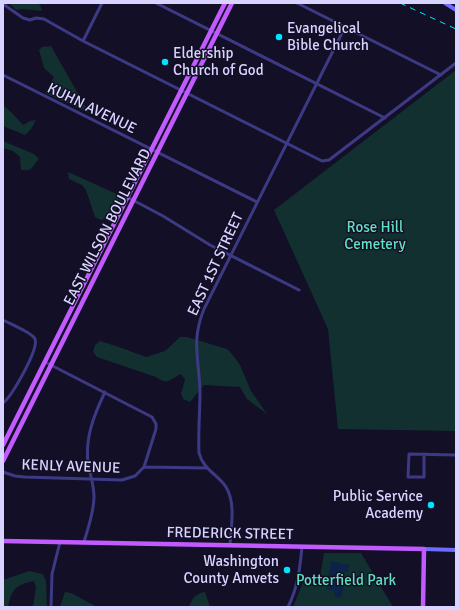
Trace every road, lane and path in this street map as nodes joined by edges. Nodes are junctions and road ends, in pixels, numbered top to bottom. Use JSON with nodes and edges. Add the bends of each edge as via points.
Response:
{"nodes":[{"id":1,"x":102,"y":3,"type":"edge"},
{"id":2,"x":156,"y":3,"type":"edge"},
{"id":3,"x":225,"y":3,"type":"edge"},
{"id":4,"x":232,"y":3,"type":"edge"},
{"id":5,"x":297,"y":3,"type":"edge"},
{"id":6,"x":445,"y":3,"type":"edge"},
{"id":7,"x":3,"y":4,"type":"edge"},
{"id":8,"x":456,"y":10,"type":"edge"},
{"id":9,"x":345,"y":27,"type":"junction"},
{"id":10,"x":211,"y":30,"type":"junction"},
{"id":11,"x":217,"y":33,"type":"junction"},
{"id":12,"x":83,"y":41,"type":"junction"},
{"id":13,"x":456,"y":64,"type":"edge"},
{"id":14,"x":3,"y":75,"type":"edge"},
{"id":15,"x":441,"y":75,"type":"junction"},
{"id":16,"x":317,"y":83,"type":"junction"},
{"id":17,"x":181,"y":91,"type":"junction"},
{"id":18,"x":187,"y":94,"type":"junction"},
{"id":19,"x":385,"y":118,"type":"junction"},
{"id":20,"x":287,"y":144,"type":"junction"},
{"id":21,"x":152,"y":150,"type":"junction"},
{"id":22,"x":158,"y":152,"type":"junction"},
{"id":23,"x":127,"y":197,"type":"junction"},
{"id":24,"x":134,"y":200,"type":"junction"},
{"id":25,"x":258,"y":202,"type":"junction"},
{"id":26,"x":231,"y":255,"type":"junction"},
{"id":27,"x":299,"y":290,"type":"dead end"},
{"id":28,"x":3,"y":320,"type":"edge"},
{"id":29,"x":45,"y":362,"type":"junction"},
{"id":30,"x":51,"y":365,"type":"junction"},
{"id":31,"x":105,"y":392,"type":"junction"},
{"id":32,"x":3,"y":403,"type":"edge"},
{"id":33,"x":3,"y":445,"type":"edge"},
{"id":34,"x":424,"y":454,"type":"junction"},
{"id":35,"x":456,"y":455,"type":"edge"},
{"id":36,"x":3,"y":461,"type":"edge"},
{"id":37,"x":144,"y":467,"type":"junction"},
{"id":38,"x":207,"y":468,"type":"junction"},
{"id":39,"x":3,"y":472,"type":"edge"},
{"id":40,"x":91,"y":479,"type":"junction"},
{"id":41,"x":3,"y":541,"type":"edge"},
{"id":42,"x":60,"y":542,"type":"junction"},
{"id":43,"x":84,"y":542,"type":"junction"},
{"id":44,"x":230,"y":545,"type":"junction"},
{"id":45,"x":302,"y":547,"type":"junction"},
{"id":46,"x":424,"y":549,"type":"junction"},
{"id":47,"x":456,"y":550,"type":"edge"},
{"id":48,"x":51,"y":607,"type":"edge"},
{"id":49,"x":288,"y":607,"type":"edge"},
{"id":50,"x":423,"y":607,"type":"edge"}],
"edges":[{"from":1,"to":12,"type":"street"},
{"from":2,"to":10,"type":"street"},
{"from":3,"to":10,"type":"main road","name":"EAST WILSON BOULEVARD"},
{"from":4,"to":11,"type":"main road","name":"EAST WILSON BOULEVARD"},
{"from":5,"to":9,"type":"street"},
{"from":6,"to":8,"type":"main road"},
{"from":7,"to":12,"type":"street","via":[[23,18],[44,19]]},
{"from":9,"to":15,"type":"street"},
{"from":9,"to":16,"type":"street","name":"EAST 1ST STREET"},
{"from":10,"to":11,"type":"street"},
{"from":10,"to":17,"type":"main road","name":"EAST WILSON BOULEVARD"},
{"from":11,"to":16,"type":"street"},
{"from":11,"to":18,"type":"main road","name":"EAST WILSON BOULEVARD"},
{"from":12,"to":17,"type":"street"},
{"from":13,"to":15,"type":"street"},
{"from":14,"to":21,"type":"street","name":"KUHN AVENUE"},
{"from":15,"to":19,"type":"street"},
{"from":16,"to":19,"type":"street"},
{"from":16,"to":20,"type":"street","name":"EAST 1ST STREET"},
{"from":17,"to":18,"type":"street"},
{"from":17,"to":21,"type":"main road","name":"EAST WILSON BOULEVARD"},
{"from":18,"to":20,"type":"street"},
{"from":18,"to":22,"type":"main road","name":"EAST WILSON BOULEVARD"},
{"from":19,"to":20,"type":"street","via":[[330,160],[319,160]]},
{"from":20,"to":25,"type":"street","name":"EAST 1ST STREET"},
{"from":21,"to":22,"type":"street","name":"KUHN AVENUE"},
{"from":21,"to":23,"type":"main road","name":"EAST WILSON BOULEVARD"},
{"from":22,"to":24,"type":"main road","name":"EAST WILSON BOULEVARD"},
{"from":22,"to":25,"type":"street","name":"KUHN AVENUE"},
{"from":23,"to":24,"type":"street"},
{"from":23,"to":29,"type":"main road","name":"EAST WILSON BOULEVARD"},
{"from":24,"to":26,"type":"street"},
{"from":24,"to":30,"type":"main road","name":"EAST WILSON BOULEVARD"},
{"from":25,"to":26,"type":"street","name":"EAST 1ST STREET"},
{"from":26,"to":27,"type":"street"},
{"from":26,"to":38,"type":"street","name":"EAST 1ST STREET","via":[[204,309],[197,333],[200,389],[199,453]]},
{"from":28,"to":32,"type":"street","via":[[32,335],[36,341],[32,355],[13,391]]},
{"from":29,"to":30,"type":"street"},
{"from":29,"to":33,"type":"main road","name":"EAST WILSON BOULEVARD"},
{"from":30,"to":31,"type":"street"},
{"from":30,"to":36,"type":"main road","name":"EAST WILSON BOULEVARD"},
{"from":31,"to":37,"type":"street","via":[[148,414],[154,421],[156,429]]},
{"from":31,"to":40,"type":"street","via":[[94,414],[89,434],[87,454]]},
{"from":34,"to":34,"type":"street","via":[[424,477],[408,477],[409,454]]},
{"from":34,"to":35,"type":"street"},
{"from":37,"to":38,"type":"street"},
{"from":37,"to":40,"type":"street","name":"KENLY AVENUE","via":[[135,476],[122,480]]},
{"from":38,"to":44,"type":"street","name":"EAST 1ST STREET","via":[[222,483],[230,496]]},
{"from":39,"to":40,"type":"street","name":"KENLY AVENUE","via":[[25,477]]},
{"from":40,"to":43,"type":"street","via":[[94,505]]},
{"from":41,"to":42,"type":"main road","name":"FREDERICK STREET"},
{"from":42,"to":43,"type":"main road","name":"FREDERICK STREET"},
{"from":42,"to":48,"type":"street","via":[[52,574]]},
{"from":43,"to":44,"type":"main road","name":"FREDERICK STREET"},
{"from":44,"to":45,"type":"main road","name":"FREDERICK STREET"},
{"from":45,"to":46,"type":"main road","name":"FREDERICK STREET"},
{"from":45,"to":49,"type":"street","via":[[299,576]]},
{"from":46,"to":47,"type":"main road","name":"FREDERICK STREET"},
{"from":46,"to":50,"type":"main road"}]}
